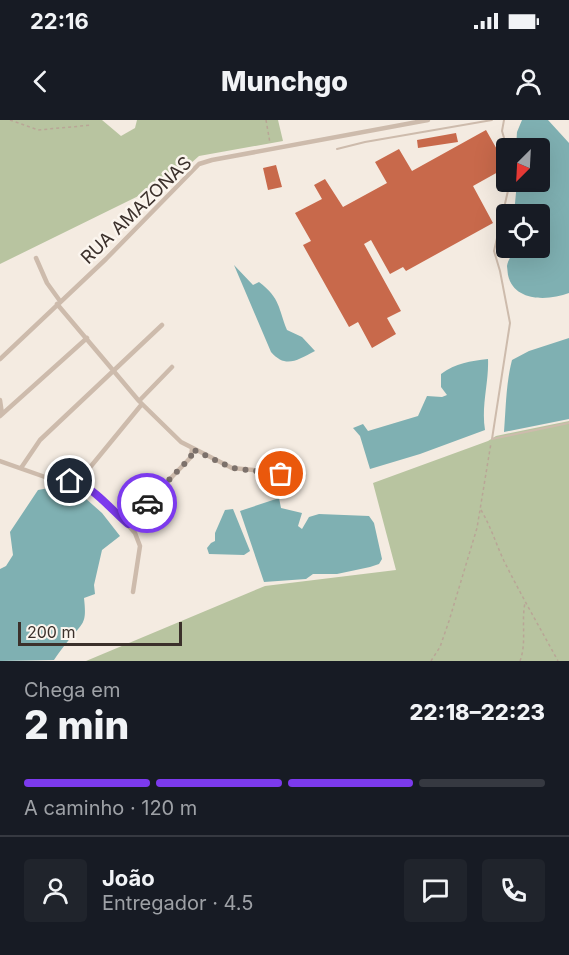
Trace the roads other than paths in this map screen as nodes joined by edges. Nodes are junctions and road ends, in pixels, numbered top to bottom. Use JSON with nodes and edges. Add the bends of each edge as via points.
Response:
{"nodes":[{"id":1,"x":428,"y":120,"type":"edge"},
{"id":2,"x":492,"y":120,"type":"edge"},
{"id":3,"x":504,"y":120,"type":"edge"},
{"id":4,"x":504,"y":138,"type":"edge"},
{"id":5,"x":337,"y":149,"type":"dead end"},
{"id":6,"x":508,"y":192,"type":"edge"},
{"id":7,"x":36,"y":258,"type":"dead end"},
{"id":8,"x":59,"y":303,"type":"junction"},
{"id":9,"x":162,"y":325,"type":"dead end"},
{"id":10,"x":87,"y":338,"type":"junction"},
{"id":11,"x":0,"y":359,"type":"edge"},
{"id":12,"x":172,"y":367,"type":"dead end"},
{"id":13,"x":114,"y":369,"type":"junction"},
{"id":14,"x":0,"y":400,"type":"edge"},
{"id":15,"x":141,"y":403,"type":"junction"},
{"id":16,"x":1,"y":415,"type":"edge"},
{"id":17,"x":569,"y":423,"type":"edge"},
{"id":18,"x":192,"y":449,"type":"junction"},
{"id":19,"x":0,"y":461,"type":"edge"},
{"id":20,"x":21,"y":468,"type":"junction"},
{"id":21,"x":304,"y":475,"type":"dead end"},
{"id":22,"x":78,"y":482,"type":"junction"},
{"id":23,"x":128,"y":524,"type":"junction"},
{"id":24,"x":133,"y":592,"type":"dead end"}],
"edges":[{"from":1,"to":8,"type":"street","name":"RUA AMAZONAS","via":[[199,164]]},
{"from":2,"to":5,"type":"lane"},
{"from":3,"to":4,"type":"lane"},
{"from":6,"to":17,"type":"lane","via":[[494,251],[510,323],[492,439]]},
{"from":7,"to":8,"type":"street"},
{"from":8,"to":10,"type":"street"},
{"from":8,"to":11,"type":"street","name":"RUA AMAZONAS"},
{"from":9,"to":13,"type":"street"},
{"from":10,"to":13,"type":"street"},
{"from":10,"to":16,"type":"street"},
{"from":12,"to":15,"type":"street"},
{"from":13,"to":15,"type":"street"},
{"from":13,"to":20,"type":"street","via":[[40,440]]},
{"from":14,"to":16,"type":"street"},
{"from":15,"to":18,"type":"street"},
{"from":15,"to":22,"type":"street"},
{"from":18,"to":21,"type":"street","via":[[232,468]]},
{"from":18,"to":23,"type":"street","via":[[188,460]]},
{"from":19,"to":20,"type":"street"},
{"from":20,"to":22,"type":"street","via":[[45,477]]},
{"from":22,"to":23,"type":"street"},
{"from":23,"to":24,"type":"street","via":[[140,546]]}]}
